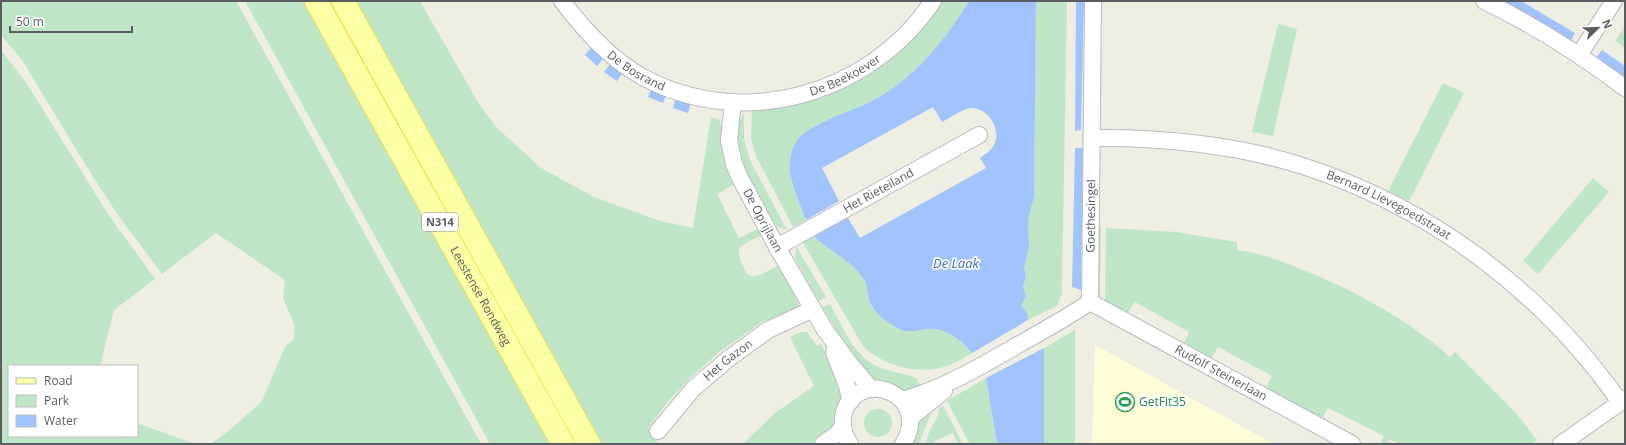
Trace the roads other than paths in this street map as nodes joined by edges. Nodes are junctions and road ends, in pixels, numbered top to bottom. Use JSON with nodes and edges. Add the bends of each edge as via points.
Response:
{"nodes":[{"id":1,"x":316,"y":1,"type":"edge"},
{"id":2,"x":343,"y":1,"type":"edge"},
{"id":3,"x":562,"y":1,"type":"edge"},
{"id":4,"x":933,"y":1,"type":"edge"},
{"id":5,"x":1093,"y":1,"type":"edge"},
{"id":6,"x":1484,"y":1,"type":"edge"},
{"id":7,"x":1614,"y":1,"type":"edge"},
{"id":8,"x":1579,"y":55,"type":"junction"},
{"id":9,"x":1625,"y":88,"type":"edge"},
{"id":10,"x":733,"y":102,"type":"junction"},
{"id":11,"x":979,"y":135,"type":"dead end"},
{"id":12,"x":1092,"y":138,"type":"junction"},
{"id":13,"x":777,"y":247,"type":"junction"},
{"id":14,"x":1090,"y":302,"type":"junction"},
{"id":15,"x":813,"y":309,"type":"junction"},
{"id":16,"x":825,"y":330,"type":"junction"},
{"id":17,"x":979,"y":367,"type":"junction"},
{"id":18,"x":871,"y":389,"type":"junction"},
{"id":19,"x":902,"y":400,"type":"junction"},
{"id":20,"x":850,"y":401,"type":"junction"},
{"id":21,"x":1623,"y":401,"type":"edge"},
{"id":22,"x":910,"y":418,"type":"junction"},
{"id":23,"x":843,"y":427,"type":"junction"},
{"id":24,"x":658,"y":431,"type":"dead end"},
{"id":25,"x":563,"y":444,"type":"edge"},
{"id":26,"x":589,"y":444,"type":"edge"},
{"id":27,"x":823,"y":444,"type":"edge"},
{"id":28,"x":850,"y":444,"type":"edge"},
{"id":29,"x":903,"y":444,"type":"edge"},
{"id":30,"x":1352,"y":444,"type":"edge"},
{"id":31,"x":1561,"y":444,"type":"edge"}],
"edges":[{"from":1,"to":25,"type":"main road","name":"Leestense Rondweg","number":"N314"},
{"from":2,"to":26,"type":"main road","name":"Leestense Rondweg","number":"N314"},
{"from":3,"to":10,"type":"street","name":"De Bosrand","via":[[599,44],[632,70],[681,92]]},
{"from":4,"to":10,"type":"street","name":"De Beekoever","via":[[908,33],[859,72],[825,87],[790,97]]},
{"from":5,"to":12,"type":"street","name":"Goethesingel"},
{"from":6,"to":8,"type":"street"},
{"from":7,"to":8,"type":"street"},
{"from":8,"to":9,"type":"street"},
{"from":10,"to":13,"type":"street","name":"De Oprijlaan","via":[[729,140],[734,164]]},
{"from":11,"to":13,"type":"street","name":"Het Rieteiland"},
{"from":12,"to":14,"type":"street","name":"Goethesingel"},
{"from":12,"to":21,"type":"street","name":"Bernard Lievegoedstraat","via":[[1176,142],[1272,158],[1328,175],[1381,198],[1432,225],[1505,276],[1545,312]]},
{"from":13,"to":15,"type":"street","name":"De Oprijlaan"},
{"from":14,"to":17,"type":"street"},
{"from":14,"to":30,"type":"street","name":"Rudolf Steinerlaan"},
{"from":15,"to":16,"type":"street","name":"De Oprijlaan"},
{"from":15,"to":24,"type":"street","name":"Het Gazon","via":[[768,330],[722,363],[693,389]]},
{"from":16,"to":18,"type":"street","name":"De Oprijlaan"},
{"from":16,"to":20,"type":"street","name":"De Oprijlaan","via":[[846,383]]},
{"from":17,"to":19,"type":"street"},
{"from":17,"to":22,"type":"street"},
{"from":18,"to":19,"type":"street","via":[[892,392]]},
{"from":18,"to":20,"type":"street","via":[[861,392]]},
{"from":19,"to":22,"type":"street"},
{"from":20,"to":23,"type":"street","via":[[843,417]]},
{"from":21,"to":31,"type":"street"},
{"from":22,"to":29,"type":"street","via":[[908,436]]},
{"from":23,"to":27,"type":"street"},
{"from":23,"to":28,"type":"street"}]}
